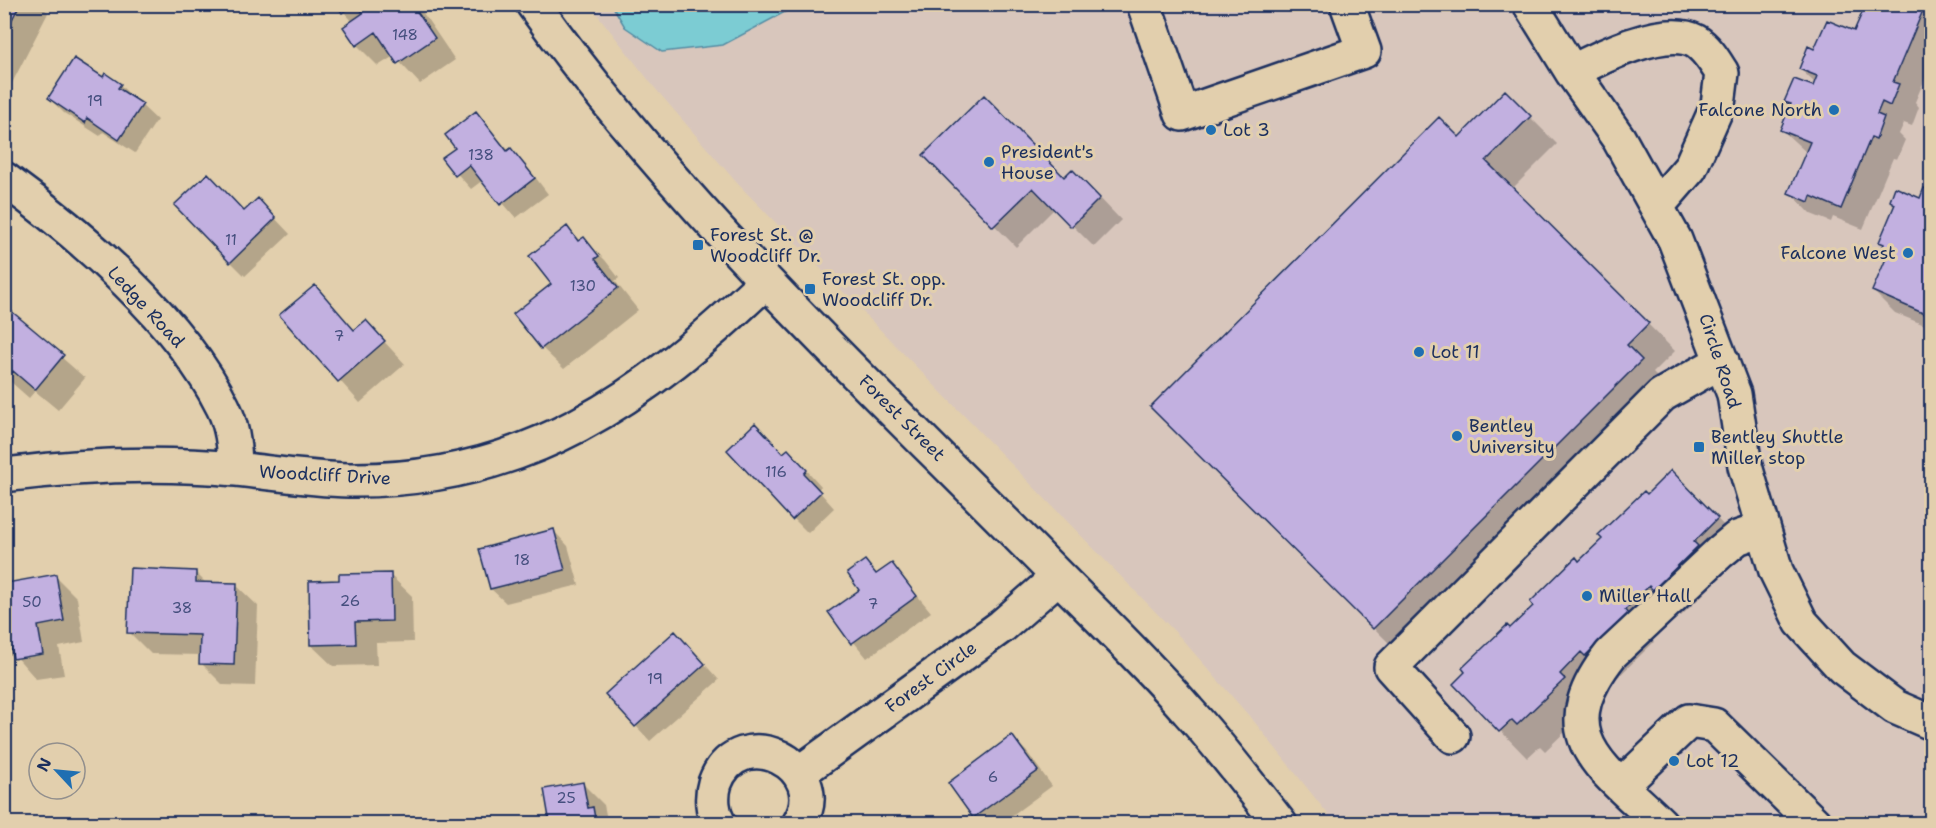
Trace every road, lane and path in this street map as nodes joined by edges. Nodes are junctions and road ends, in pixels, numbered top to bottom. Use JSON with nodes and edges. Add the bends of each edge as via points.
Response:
{"nodes":[{"id":1,"x":532,"y":4,"type":"edge"},
{"id":2,"x":1144,"y":4,"type":"edge"},
{"id":3,"x":1347,"y":4,"type":"edge"},
{"id":4,"x":1530,"y":4,"type":"edge"},
{"id":5,"x":1572,"y":72,"type":"junction"},
{"id":6,"x":4,"y":179,"type":"edge"},
{"id":7,"x":1658,"y":205,"type":"junction"},
{"id":8,"x":766,"y":281,"type":"junction"},
{"id":9,"x":1722,"y":361,"type":"junction"},
{"id":10,"x":235,"y":469,"type":"junction"},
{"id":11,"x":4,"y":475,"type":"edge"},
{"id":12,"x":1763,"y":529,"type":"junction"},
{"id":13,"x":1058,"y":577,"type":"junction"},
{"id":14,"x":1932,"y":723,"type":"edge"},
{"id":15,"x":1453,"y":736,"type":"dead end"},
{"id":16,"x":799,"y":773,"type":"junction"},
{"id":17,"x":1622,"y":785,"type":"junction"},
{"id":18,"x":719,"y":824,"type":"edge"},
{"id":19,"x":799,"y":824,"type":"edge"},
{"id":20,"x":1280,"y":824,"type":"edge"},
{"id":21,"x":1661,"y":824,"type":"edge"},
{"id":22,"x":1815,"y":824,"type":"edge"}],
"edges":[{"from":1,"to":8,"type":"street","name":"Forest Street","via":[[636,138]]},
{"from":2,"to":3,"type":"street","via":[[1182,114],[1364,51]]},
{"from":4,"to":5,"type":"street","name":"Circle Road"},
{"from":5,"to":7,"type":"street","name":"Circle Road","via":[[1619,139]]},
{"from":5,"to":7,"type":"street","via":[[1642,42],[1680,35],[1697,42],[1722,73],[1718,105],[1690,168]]},
{"from":6,"to":10,"type":"street","name":"Ledge Road","via":[[57,217],[180,342],[223,408],[235,447]]},
{"from":7,"to":9,"type":"street","name":"Circle Road"},
{"from":8,"to":10,"type":"street","name":"Woodcliff Drive","via":[[708,336],[633,393],[587,422],[515,454],[436,474],[379,480],[312,478]]},
{"from":8,"to":13,"type":"street","name":"Forest Street"},
{"from":9,"to":12,"type":"street","name":"Circle Road","via":[[1734,394],[1745,466]]},
{"from":9,"to":15,"type":"street","via":[[1662,395],[1391,667]]},
{"from":10,"to":11,"type":"street","name":"Woodcliff Drive","via":[[97,467]]},
{"from":12,"to":14,"type":"street","name":"Circle Road","via":[[1776,571],[1801,622],[1842,667],[1895,707]]},
{"from":12,"to":17,"type":"street","via":[[1737,538],[1720,552],[1611,654],[1596,673],[1580,721],[1585,744]]},
{"from":13,"to":16,"type":"street","name":"Forest Circle","via":[[1002,626]]},
{"from":13,"to":20,"type":"street","name":"Forest Street","via":[[1190,712]]},
{"from":16,"to":18,"type":"street","via":[[789,761],[759,751],[729,762],[713,789],[712,805]]},
{"from":16,"to":19,"type":"street","via":[[807,803]]},
{"from":17,"to":21,"type":"street"},
{"from":17,"to":22,"type":"street","via":[[1689,721],[1714,725]]}]}
